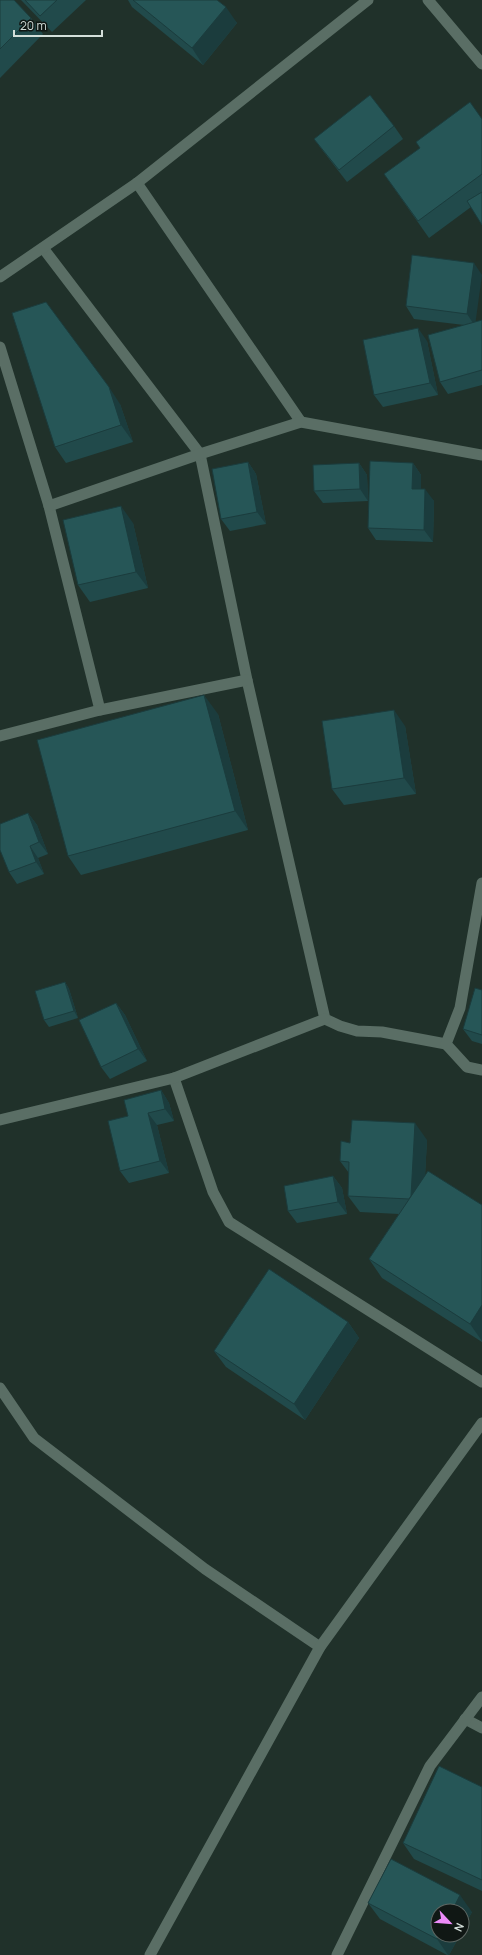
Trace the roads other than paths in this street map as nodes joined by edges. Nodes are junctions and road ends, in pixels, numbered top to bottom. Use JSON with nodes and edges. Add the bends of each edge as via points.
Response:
{"nodes":[{"id":1,"x":368,"y":0,"type":"edge"},
{"id":2,"x":428,"y":0,"type":"edge"},
{"id":3,"x":482,"y":64,"type":"edge"},
{"id":4,"x":137,"y":183,"type":"junction"},
{"id":5,"x":43,"y":248,"type":"junction"},
{"id":6,"x":0,"y":277,"type":"edge"},
{"id":7,"x":0,"y":347,"type":"edge"},
{"id":8,"x":301,"y":422,"type":"junction"},
{"id":9,"x":200,"y":454,"type":"junction"},
{"id":10,"x":482,"y":455,"type":"edge"},
{"id":11,"x":49,"y":506,"type":"junction"},
{"id":12,"x":247,"y":680,"type":"junction"},
{"id":13,"x":100,"y":710,"type":"junction"},
{"id":14,"x":0,"y":736,"type":"edge"},
{"id":15,"x":482,"y":883,"type":"edge"},
{"id":16,"x":324,"y":1019,"type":"junction"},
{"id":17,"x":446,"y":1044,"type":"junction"},
{"id":18,"x":482,"y":1070,"type":"edge"},
{"id":19,"x":174,"y":1078,"type":"junction"},
{"id":20,"x":0,"y":1120,"type":"edge"},
{"id":21,"x":482,"y":1382,"type":"edge"},
{"id":22,"x":0,"y":1388,"type":"edge"},
{"id":23,"x":482,"y":1423,"type":"edge"},
{"id":24,"x":320,"y":1647,"type":"junction"},
{"id":25,"x":482,"y":1697,"type":"edge"},
{"id":26,"x":465,"y":1719,"type":"junction"},
{"id":27,"x":482,"y":1728,"type":"edge"},
{"id":28,"x":150,"y":1955,"type":"edge"},
{"id":29,"x":337,"y":1955,"type":"edge"}],
"edges":[{"from":1,"to":4,"type":"street"},
{"from":2,"to":3,"type":"street"},
{"from":4,"to":5,"type":"street"},
{"from":4,"to":8,"type":"street"},
{"from":5,"to":6,"type":"street"},
{"from":5,"to":9,"type":"street"},
{"from":7,"to":11,"type":"street"},
{"from":8,"to":9,"type":"street"},
{"from":8,"to":10,"type":"street"},
{"from":9,"to":11,"type":"street"},
{"from":9,"to":12,"type":"street"},
{"from":11,"to":13,"type":"street"},
{"from":12,"to":13,"type":"street"},
{"from":12,"to":16,"type":"street"},
{"from":13,"to":14,"type":"street"},
{"from":15,"to":17,"type":"street","via":[[460,1008]]},
{"from":16,"to":17,"type":"street","via":[[357,1031],[382,1032]]},
{"from":16,"to":19,"type":"street"},
{"from":17,"to":18,"type":"street","via":[[467,1067]]},
{"from":19,"to":20,"type":"street"},
{"from":19,"to":21,"type":"street","via":[[213,1192],[229,1222]]},
{"from":22,"to":24,"type":"street","via":[[34,1438],[205,1568]]},
{"from":23,"to":24,"type":"street"},
{"from":24,"to":28,"type":"street"},
{"from":25,"to":26,"type":"street"},
{"from":26,"to":27,"type":"street"},
{"from":26,"to":29,"type":"street","via":[[430,1766]]}]}
